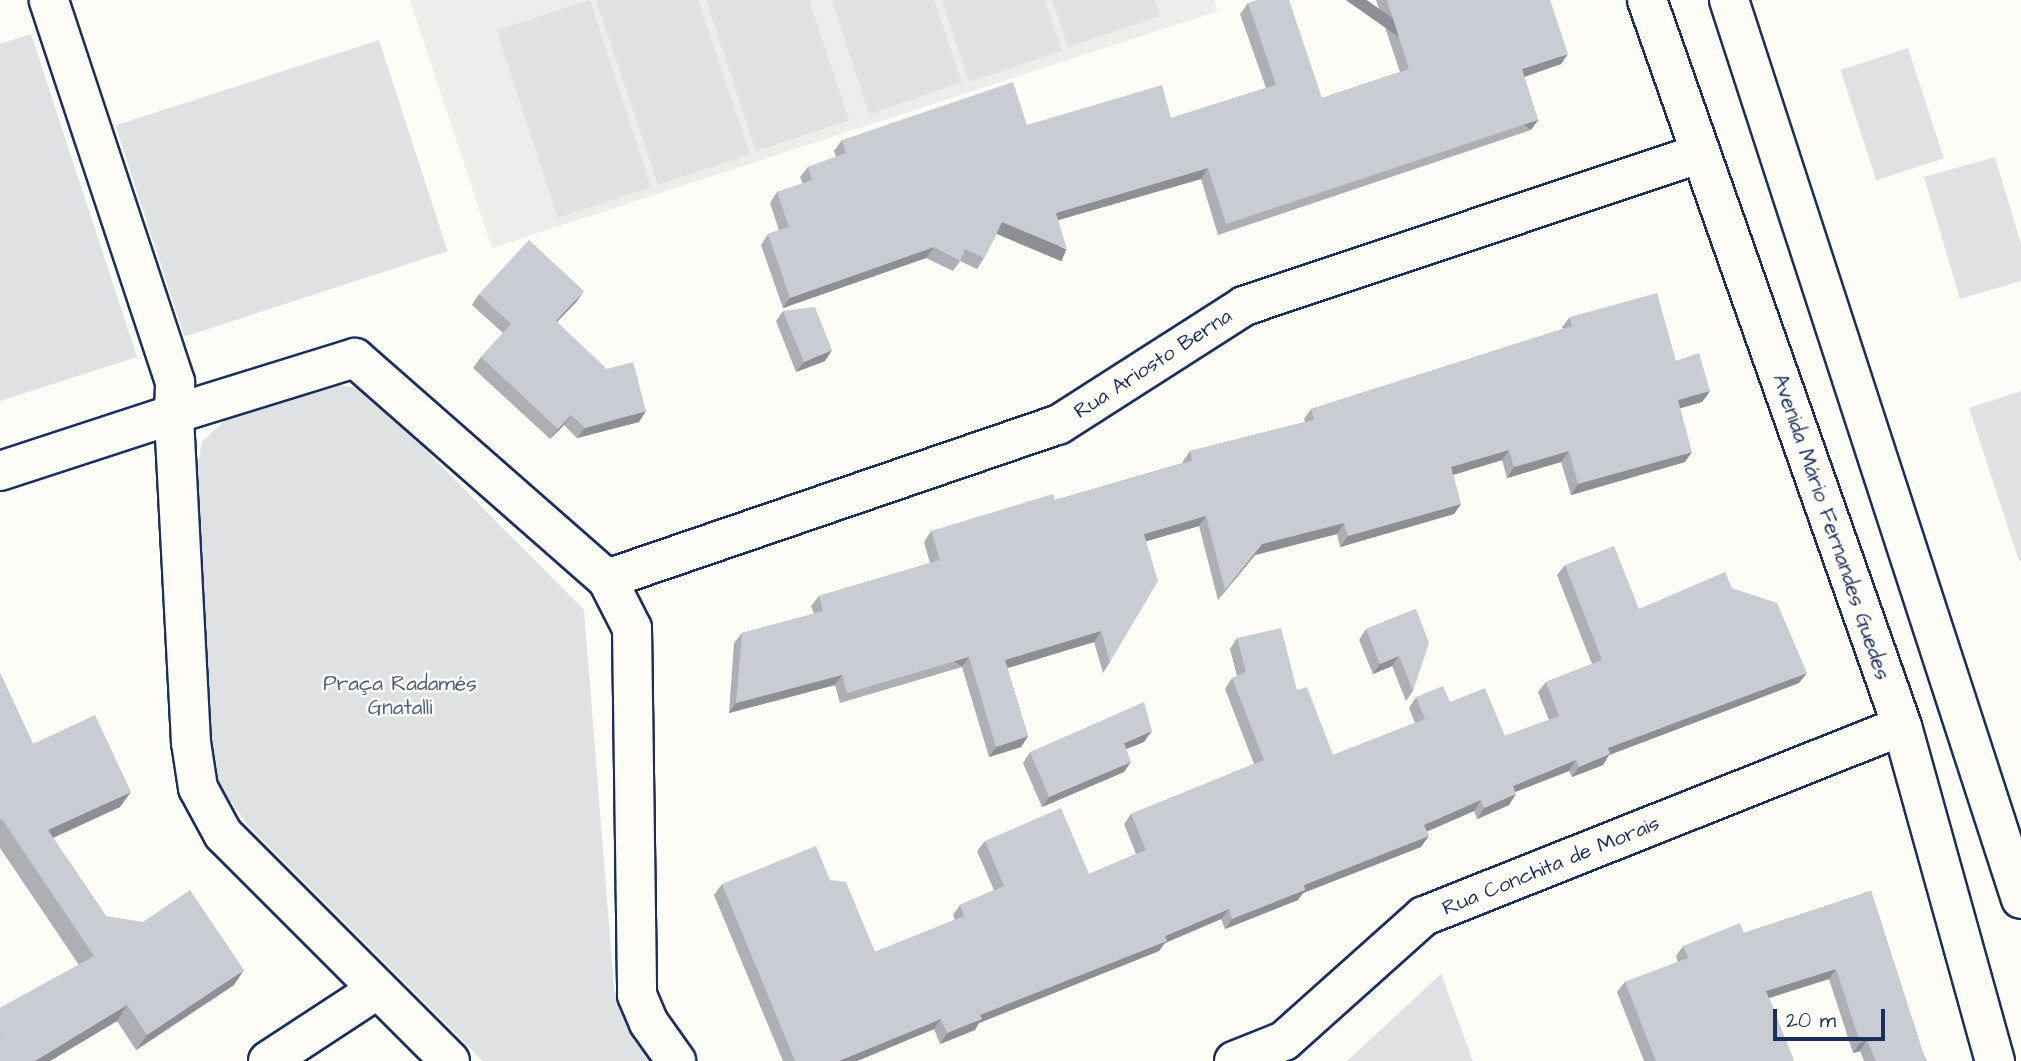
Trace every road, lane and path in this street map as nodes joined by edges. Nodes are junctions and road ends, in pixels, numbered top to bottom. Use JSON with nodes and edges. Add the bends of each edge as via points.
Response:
{"nodes":[{"id":1,"x":49,"y":0,"type":"edge"},
{"id":2,"x":1647,"y":0,"type":"edge"},
{"id":3,"x":1729,"y":0,"type":"edge"},
{"id":4,"x":1699,"y":154,"type":"junction"},
{"id":5,"x":174,"y":414,"type":"junction"},
{"id":6,"x":0,"y":471,"type":"edge"},
{"id":7,"x":607,"y":579,"type":"junction"},
{"id":8,"x":1902,"y":726,"type":"junction"},
{"id":9,"x":2021,"y":899,"type":"edge"},
{"id":10,"x":375,"y":990,"type":"junction"},
{"id":11,"x":268,"y":1061,"type":"edge"},
{"id":12,"x":450,"y":1061,"type":"edge"},
{"id":13,"x":676,"y":1061,"type":"edge"},
{"id":14,"x":1234,"y":1061,"type":"edge"},
{"id":15,"x":1995,"y":1061,"type":"edge"}],
"edges":[{"from":1,"to":5,"type":"street","via":[[175,382]]},
{"from":2,"to":4,"type":"street","name":"Avenida Mário Fernandes Guedes"},
{"from":3,"to":9,"type":"street"},
{"from":4,"to":7,"type":"street","name":"Rua Ariosto Berna","via":[[1244,306],[1051,428]]},
{"from":4,"to":8,"type":"street","name":"Avenida Mário Fernandes Guedes"},
{"from":5,"to":6,"type":"street"},
{"from":5,"to":7,"type":"street","via":[[355,358],[362,360]]},
{"from":5,"to":10,"type":"street","via":[[191,741],[198,788],[223,834]]},
{"from":7,"to":13,"type":"street","via":[[632,628],[637,995],[649,1023]]},
{"from":8,"to":14,"type":"street","name":"Rua Conchita de Morais","via":[[1424,916],[1284,1041]]},
{"from":8,"to":15,"type":"street","name":"Avenida Mário Fernandes Guedes"},
{"from":10,"to":11,"type":"street"},
{"from":10,"to":12,"type":"street"}]}
